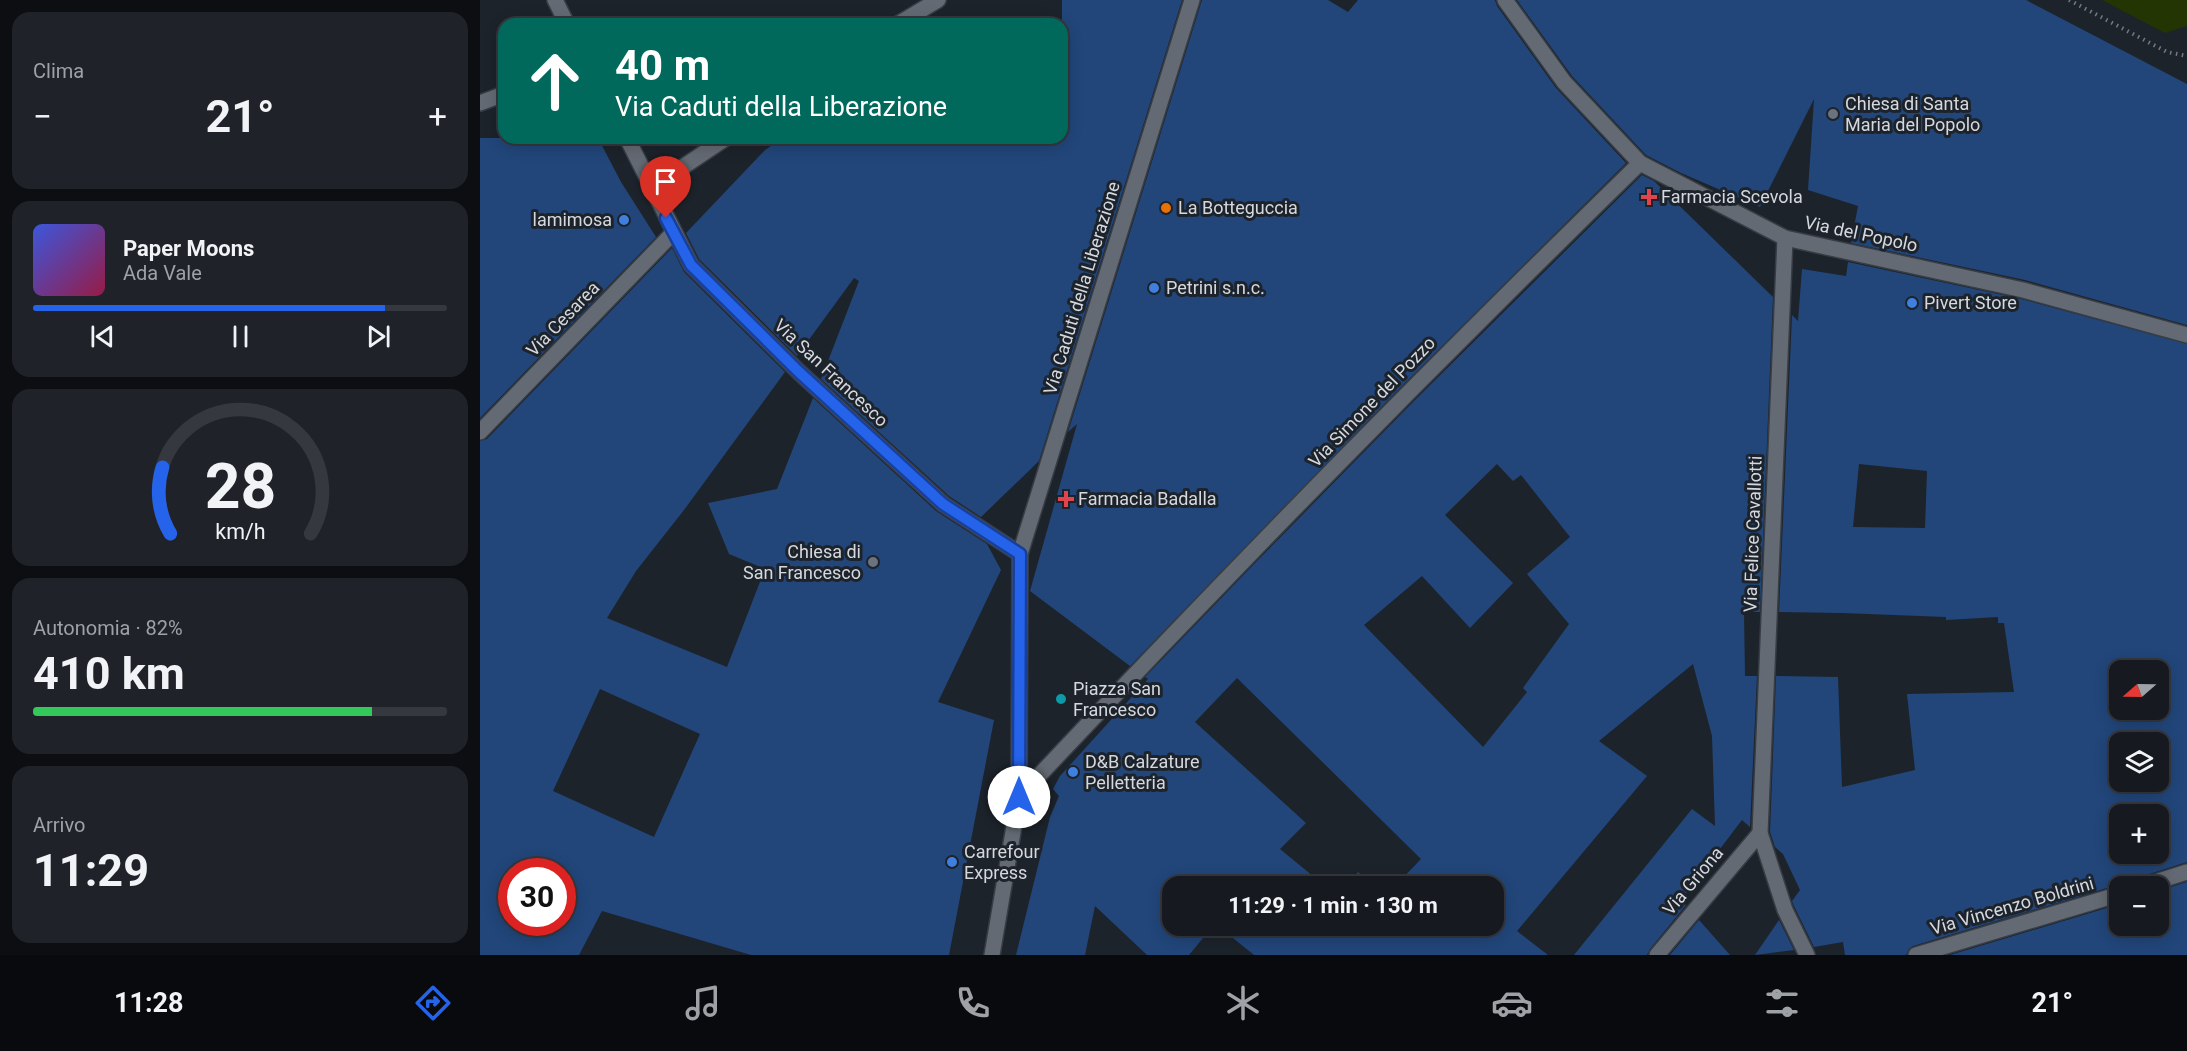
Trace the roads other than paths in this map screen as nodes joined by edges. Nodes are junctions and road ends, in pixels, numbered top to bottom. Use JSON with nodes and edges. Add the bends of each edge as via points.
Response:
{"nodes":[{"id":1,"x":555,"y":0,"type":"edge"},
{"id":2,"x":938,"y":0,"type":"edge"},
{"id":3,"x":1192,"y":0,"type":"edge"},
{"id":4,"x":1505,"y":0,"type":"edge"},
{"id":5,"x":564,"y":18,"type":"edge"},
{"id":6,"x":908,"y":18,"type":"edge"},
{"id":7,"x":498,"y":96,"type":"edge"},
{"id":8,"x":480,"y":103,"type":"edge"},
{"id":9,"x":630,"y":144,"type":"edge"},
{"id":10,"x":717,"y":144,"type":"edge"},
{"id":11,"x":1640,"y":163,"type":"junction"},
{"id":12,"x":653,"y":187,"type":"junction"},
{"id":13,"x":673,"y":233,"type":"junction"},
{"id":14,"x":1785,"y":238,"type":"junction"},
{"id":15,"x":2187,"y":335,"type":"edge"},
{"id":16,"x":480,"y":432,"type":"edge"},
{"id":17,"x":1020,"y":554,"type":"junction"},
{"id":18,"x":1019,"y":797,"type":"junction"},
{"id":19,"x":1760,"y":833,"type":"junction"},
{"id":20,"x":2187,"y":872,"type":"edge"},
{"id":21,"x":2169,"y":878,"type":"edge"},
{"id":22,"x":2109,"y":897,"type":"edge"},
{"id":23,"x":992,"y":955,"type":"edge"},
{"id":24,"x":1657,"y":955,"type":"edge"},
{"id":25,"x":1807,"y":955,"type":"edge"},
{"id":26,"x":1916,"y":955,"type":"edge"}],
"edges":[{"from":1,"to":5,"type":"street"},
{"from":2,"to":6,"type":"street"},
{"from":3,"to":17,"type":"street","name":"Via Caduti della Liberazione"},
{"from":4,"to":11,"type":"street","name":"Via del Popolo","via":[[1564,82]]},
{"from":7,"to":8,"type":"street"},
{"from":9,"to":12,"type":"street","name":"Via San Francesco"},
{"from":10,"to":12,"type":"street"},
{"from":11,"to":14,"type":"street","name":"Via del Popolo"},
{"from":11,"to":18,"type":"street","name":"Via Simone del Pozzo","via":[[1458,342],[1136,671]]},
{"from":12,"to":13,"type":"street","name":"Via San Francesco"},
{"from":13,"to":16,"type":"street","name":"Via Cesarea"},
{"from":13,"to":17,"type":"street","name":"Via San Francesco","via":[[691,265],[799,372],[943,504]]},
{"from":14,"to":15,"type":"street","name":"Via del Popolo","via":[[2023,290]]},
{"from":14,"to":19,"type":"street","name":"Via Felice Cavallotti"},
{"from":17,"to":18,"type":"street","name":"Via Caduti della Liberazione"},
{"from":18,"to":23,"type":"street"},
{"from":19,"to":24,"type":"street","name":"Via Griona"},
{"from":19,"to":25,"type":"street","via":[[1785,910]]},
{"from":20,"to":21,"type":"street"},
{"from":22,"to":26,"type":"street","name":"Via Vincenzo Boldrini"}]}
